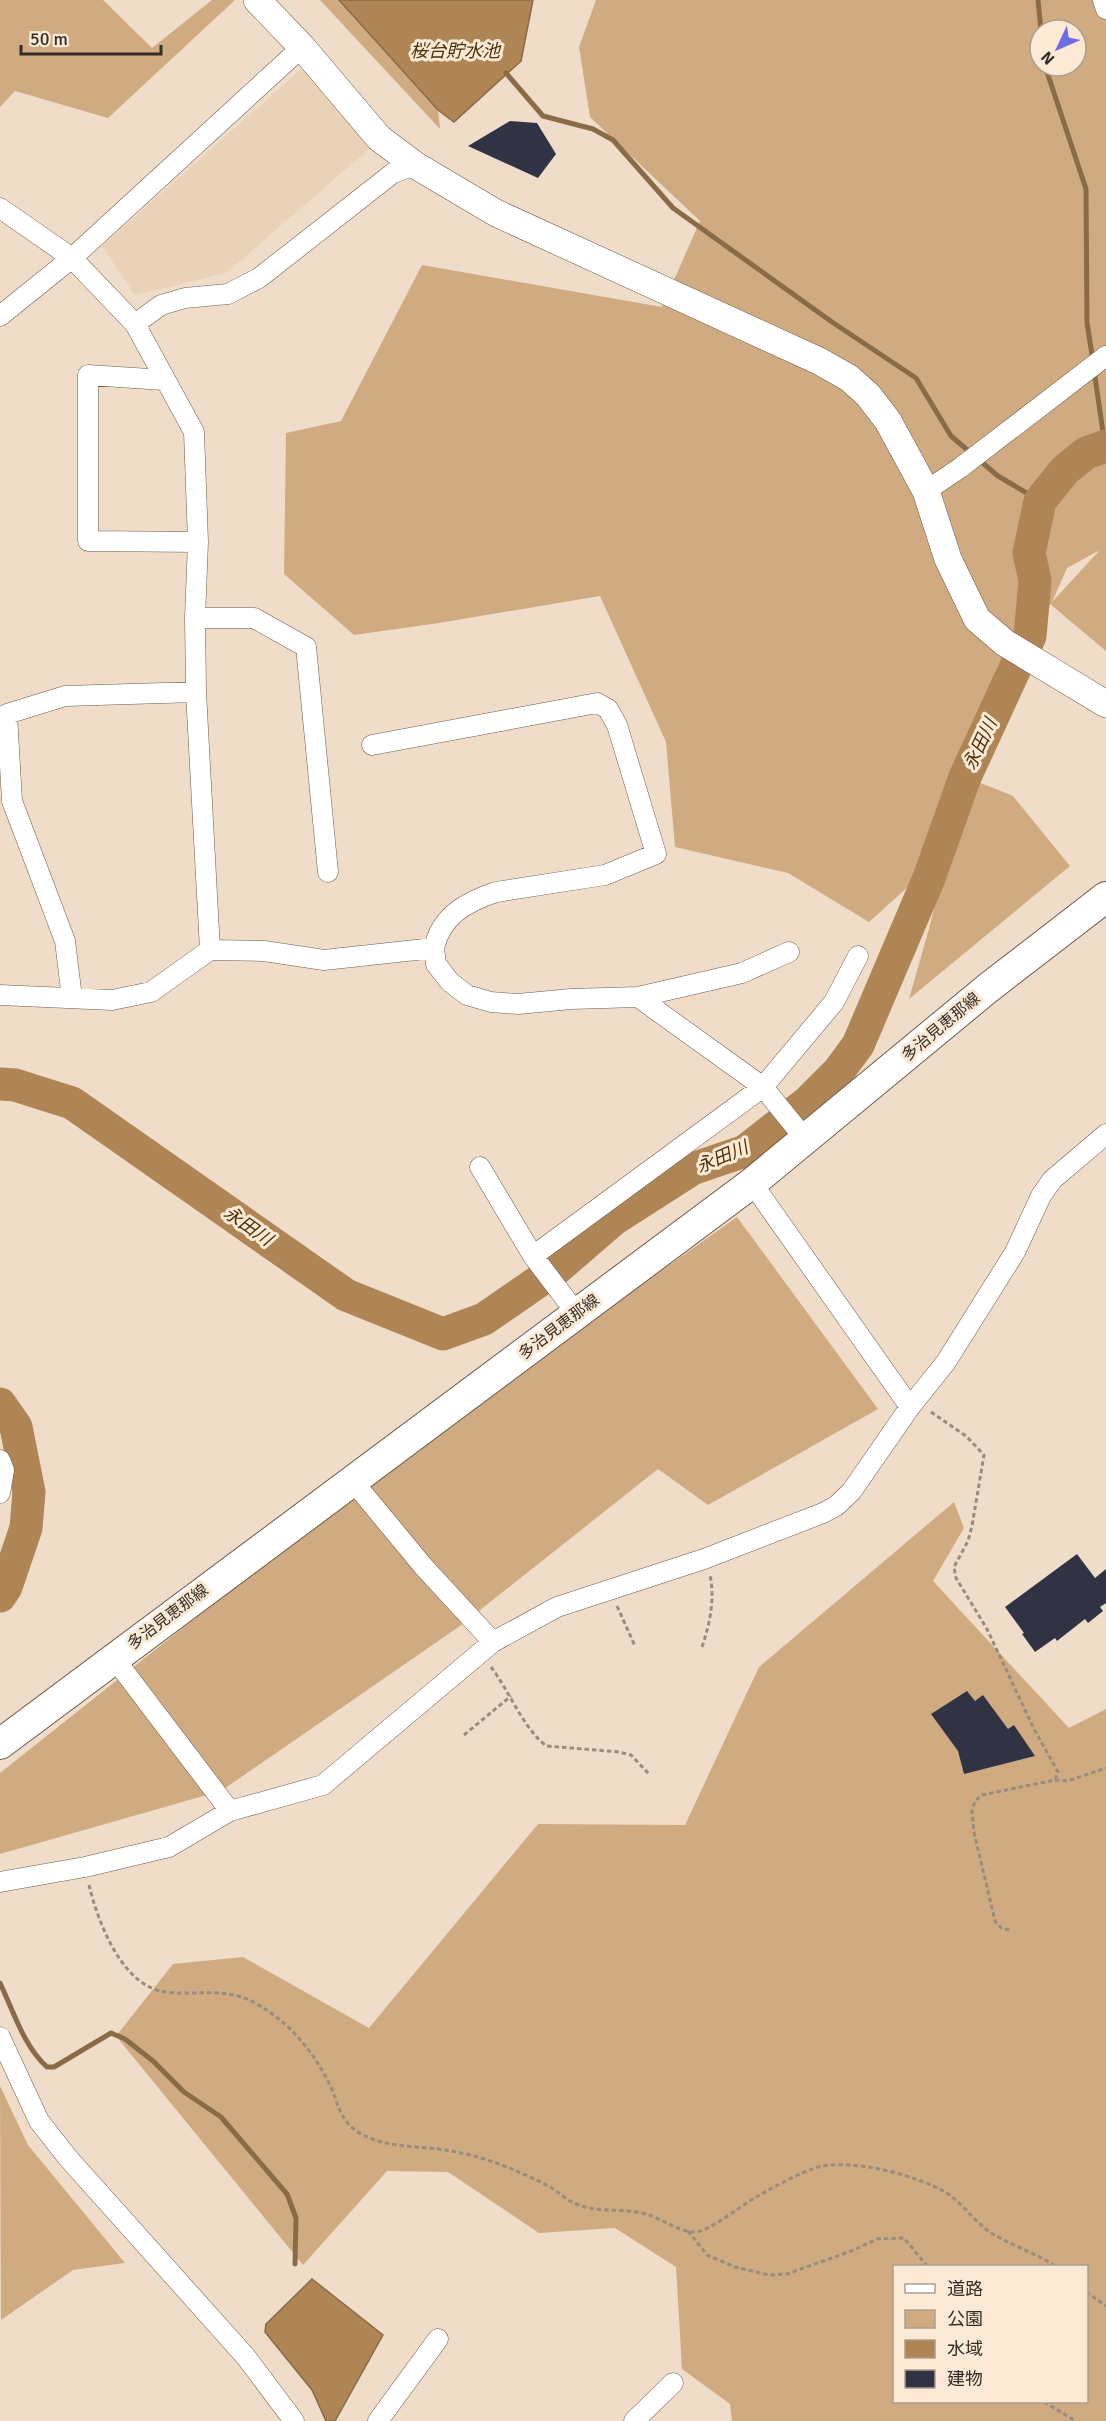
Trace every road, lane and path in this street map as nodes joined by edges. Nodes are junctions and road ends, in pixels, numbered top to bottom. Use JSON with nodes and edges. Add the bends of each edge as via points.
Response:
{"nodes":[{"id":1,"x":257,"y":0,"type":"edge"},
{"id":2,"x":1103,"y":0,"type":"edge"},
{"id":3,"x":1106,"y":9,"type":"edge"},
{"id":4,"x":302,"y":47,"type":"junction"},
{"id":5,"x":415,"y":165,"type":"junction"},
{"id":6,"x":0,"y":208,"type":"edge"},
{"id":7,"x":72,"y":258,"type":"junction"},
{"id":8,"x":0,"y":316,"type":"edge"},
{"id":9,"x":135,"y":324,"type":"junction"},
{"id":10,"x":1105,"y":357,"type":"edge"},
{"id":11,"x":165,"y":380,"type":"junction"},
{"id":12,"x":926,"y":491,"type":"junction"},
{"id":13,"x":198,"y":542,"type":"junction"},
{"id":14,"x":195,"y":618,"type":"junction"},
{"id":15,"x":196,"y":692,"type":"junction"},
{"id":16,"x":1106,"y":704,"type":"edge"},
{"id":17,"x":372,"y":745,"type":"dead end"},
{"id":18,"x":328,"y":872,"type":"dead end"},
{"id":19,"x":1106,"y":897,"type":"edge"},
{"id":20,"x":434,"y":948,"type":"junction"},
{"id":21,"x":210,"y":950,"type":"junction"},
{"id":22,"x":789,"y":952,"type":"dead end"},
{"id":23,"x":858,"y":956,"type":"dead end"},
{"id":24,"x":0,"y":995,"type":"edge"},
{"id":25,"x":638,"y":997,"type":"junction"},
{"id":26,"x":72,"y":998,"type":"junction"},
{"id":27,"x":767,"y":1091,"type":"junction"},
{"id":28,"x":1106,"y":1134,"type":"edge"},
{"id":29,"x":803,"y":1136,"type":"junction"},
{"id":30,"x":480,"y":1167,"type":"dead end"},
{"id":31,"x":752,"y":1183,"type":"junction"},
{"id":32,"x":536,"y":1259,"type":"junction"},
{"id":33,"x":572,"y":1307,"type":"junction"},
{"id":34,"x":913,"y":1404,"type":"junction"},
{"id":35,"x":0,"y":1460,"type":"edge"},
{"id":36,"x":352,"y":1480,"type":"junction"},
{"id":37,"x":0,"y":1493,"type":"edge"},
{"id":38,"x":704,"y":1559,"type":"junction"},
{"id":39,"x":609,"y":1590,"type":"junction"},
{"id":40,"x":635,"y":1646,"type":"dead end"},
{"id":41,"x":702,"y":1647,"type":"dead end"},
{"id":42,"x":486,"y":1648,"type":"junction"},
{"id":43,"x":114,"y":1658,"type":"junction"},
{"id":44,"x":511,"y":1696,"type":"junction"},
{"id":45,"x":465,"y":1735,"type":"dead end"},
{"id":46,"x":0,"y":1744,"type":"edge"},
{"id":47,"x":1106,"y":1768,"type":"edge"},
{"id":48,"x":649,"y":1774,"type":"dead end"},
{"id":49,"x":1054,"y":1780,"type":"junction"},
{"id":50,"x":230,"y":1811,"type":"junction"},
{"id":51,"x":85,"y":1867,"type":"junction"},
{"id":52,"x":0,"y":1882,"type":"edge"},
{"id":53,"x":1012,"y":1930,"type":"dead end"},
{"id":54,"x":0,"y":2037,"type":"edge"},
{"id":55,"x":688,"y":2231,"type":"junction"},
{"id":56,"x":926,"y":2265,"type":"edge"},
{"id":57,"x":1053,"y":2265,"type":"edge"},
{"id":58,"x":1088,"y":2293,"type":"edge"},
{"id":59,"x":1106,"y":2306,"type":"edge"},
{"id":60,"x":438,"y":2339,"type":"dead end"},
{"id":61,"x":673,"y":2383,"type":"dead end"},
{"id":62,"x":1046,"y":2403,"type":"edge"},
{"id":63,"x":294,"y":2421,"type":"edge"},
{"id":64,"x":378,"y":2421,"type":"edge"},
{"id":65,"x":634,"y":2421,"type":"edge"},
{"id":66,"x":1076,"y":2421,"type":"edge"}],
"edges":[{"from":1,"to":4,"type":"street"},
{"from":2,"to":3,"type":"street"},
{"from":4,"to":5,"type":"street","via":[[379,138]]},
{"from":4,"to":7,"type":"street"},
{"from":5,"to":9,"type":"street","via":[[393,173],[259,278],[228,294],[185,298],[161,305]]},
{"from":5,"to":12,"type":"street","via":[[496,213],[849,378],[888,421]]},
{"from":6,"to":7,"type":"street"},
{"from":7,"to":8,"type":"street"},
{"from":7,"to":9,"type":"street"},
{"from":9,"to":11,"type":"street"},
{"from":10,"to":12,"type":"street"},
{"from":11,"to":13,"type":"street","via":[[194,432]]},
{"from":11,"to":13,"type":"street","via":[[88,375],[88,541]]},
{"from":12,"to":16,"type":"street","via":[[948,559],[976,619],[1005,643]]},
{"from":13,"to":14,"type":"street"},
{"from":14,"to":15,"type":"street"},
{"from":14,"to":18,"type":"street","via":[[254,618],[306,647]]},
{"from":15,"to":21,"type":"street"},
{"from":15,"to":26,"type":"street","via":[[65,696],[7,714],[12,801],[66,941]]},
{"from":17,"to":20,"type":"street","via":[[597,703],[608,709],[617,725],[643,807],[656,854],[605,875],[483,896],[455,912],[438,931]]},
{"from":19,"to":29,"type":"main road","name":"多治見恵那線"},
{"from":20,"to":21,"type":"street","via":[[324,960],[264,951]]},
{"from":20,"to":25,"type":"street","via":[[436,964],[450,982],[467,994],[491,1002]]},
{"from":21,"to":26,"type":"street","via":[[151,992],[112,1000]]},
{"from":22,"to":25,"type":"street","via":[[742,973]]},
{"from":23,"to":27,"type":"street","via":[[834,1002]]},
{"from":24,"to":26,"type":"street"},
{"from":25,"to":27,"type":"street"},
{"from":27,"to":29,"type":"street"},
{"from":27,"to":32,"type":"street"},
{"from":28,"to":34,"type":"street","via":[[1053,1180],[1041,1196],[1015,1252],[946,1362]]},
{"from":29,"to":31,"type":"main road","name":"多治見恵那線"},
{"from":30,"to":32,"type":"street"},
{"from":31,"to":33,"type":"main road","name":"多治見恵那線"},
{"from":31,"to":34,"type":"street"},
{"from":32,"to":33,"type":"street"},
{"from":33,"to":36,"type":"main road","name":"多治見恵那線"},
{"from":34,"to":38,"type":"street","via":[[851,1492],[836,1506]]},
{"from":34,"to":49,"type":"path","via":[[966,1436],[984,1455],[970,1533],[954,1567],[956,1578],[987,1629],[1058,1772]]},
{"from":35,"to":37,"type":"street","via":[[4,1470]]},
{"from":36,"to":42,"type":"street"},
{"from":36,"to":43,"type":"main road","name":"多治見恵那線"},
{"from":38,"to":39,"type":"street"},
{"from":38,"to":41,"type":"path","via":[[713,1599]]},
{"from":39,"to":40,"type":"path"},
{"from":39,"to":42,"type":"street","via":[[557,1607]]},
{"from":42,"to":44,"type":"path"},
{"from":42,"to":50,"type":"street","via":[[323,1785]]},
{"from":43,"to":46,"type":"main road","name":"多治見恵那線"},
{"from":43,"to":50,"type":"street"},
{"from":44,"to":45,"type":"path"},
{"from":44,"to":48,"type":"path","via":[[538,1740],[547,1746],[631,1755]]},
{"from":47,"to":49,"type":"path","via":[[1068,1781]]},
{"from":49,"to":53,"type":"path","via":[[982,1796],[975,1801],[972,1811],[995,1922],[1002,1929]]},
{"from":50,"to":51,"type":"street","via":[[169,1847]]},
{"from":51,"to":52,"type":"street"},
{"from":51,"to":55,"type":"path","via":[[95,1908],[110,1943],[140,1984],[168,1993],[205,1991],[240,1995],[269,2012],[302,2041],[332,2089],[338,2110],[355,2130],[385,2143],[473,2156],[550,2187],[574,2203],[649,2215]]},
{"from":54,"to":63,"type":"street","via":[[39,2121],[246,2357]]},
{"from":55,"to":56,"type":"path","via":[[707,2255],[769,2275],[787,2274],[877,2239],[904,2238]]},
{"from":55,"to":57,"type":"path","via":[[698,2232],[817,2167],[852,2166],[919,2179],[962,2204],[992,2233]]},
{"from":58,"to":59,"type":"path"},
{"from":60,"to":64,"type":"street"},
{"from":61,"to":65,"type":"street"},
{"from":62,"to":66,"type":"path"}]}
